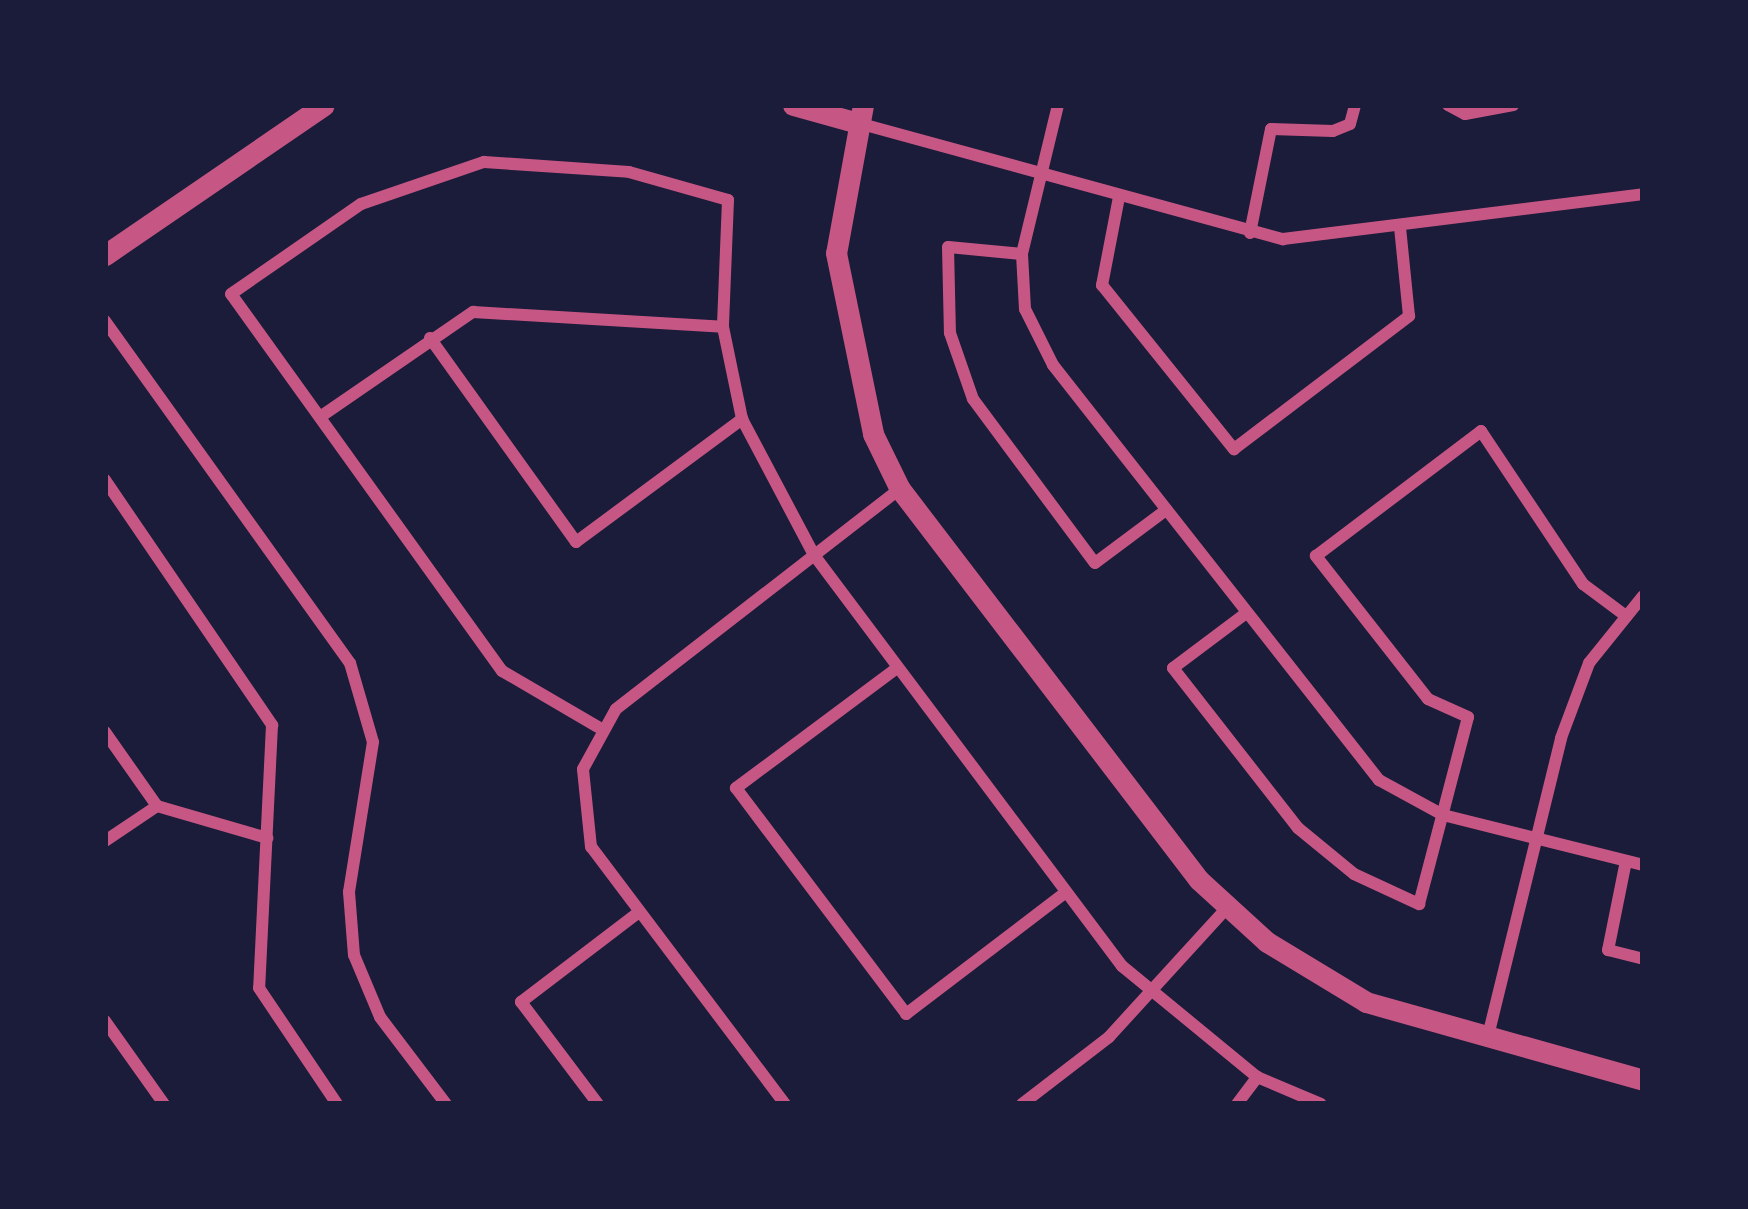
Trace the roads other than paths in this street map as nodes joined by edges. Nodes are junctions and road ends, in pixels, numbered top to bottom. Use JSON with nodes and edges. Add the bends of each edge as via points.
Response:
{"nodes":[{"id":1,"x":324,"y":105,"type":"edge"},
{"id":2,"x":793,"y":105,"type":"edge"},
{"id":3,"x":1058,"y":105,"type":"edge"},
{"id":4,"x":1355,"y":105,"type":"edge"},
{"id":5,"x":1448,"y":105,"type":"edge"},
{"id":6,"x":1513,"y":105,"type":"edge"},
{"id":7,"x":861,"y":114,"type":"edge"},
{"id":8,"x":1038,"y":175,"type":"junction"},
{"id":9,"x":1643,"y":194,"type":"edge"},
{"id":10,"x":1119,"y":197,"type":"junction"},
{"id":11,"x":1400,"y":228,"type":"junction"},
{"id":12,"x":1250,"y":233,"type":"junction"},
{"id":13,"x":1022,"y":254,"type":"junction"},
{"id":14,"x":105,"y":255,"type":"edge"},
{"id":15,"x":105,"y":321,"type":"edge"},
{"id":16,"x":723,"y":327,"type":"junction"},
{"id":17,"x":430,"y":338,"type":"junction"},
{"id":18,"x":320,"y":417,"type":"junction"},
{"id":19,"x":742,"y":419,"type":"junction"},
{"id":20,"x":105,"y":480,"type":"edge"},
{"id":21,"x":899,"y":489,"type":"junction"},
{"id":22,"x":1166,"y":510,"type":"junction"},
{"id":23,"x":814,"y":555,"type":"junction"},
{"id":24,"x":1643,"y":596,"type":"edge"},
{"id":25,"x":1244,"y":614,"type":"junction"},
{"id":26,"x":1626,"y":616,"type":"junction"},
{"id":27,"x":897,"y":668,"type":"junction"},
{"id":28,"x":598,"y":727,"type":"junction"},
{"id":29,"x":105,"y":732,"type":"edge"},
{"id":30,"x":157,"y":806,"type":"junction"},
{"id":31,"x":1443,"y":815,"type":"junction"},
{"id":32,"x":267,"y":838,"type":"junction"},
{"id":33,"x":1537,"y":839,"type":"junction"},
{"id":34,"x":105,"y":841,"type":"edge"},
{"id":35,"x":1626,"y":861,"type":"junction"},
{"id":36,"x":1643,"y":865,"type":"edge"},
{"id":37,"x":1065,"y":893,"type":"junction"},
{"id":38,"x":1226,"y":909,"type":"junction"},
{"id":39,"x":640,"y":912,"type":"junction"},
{"id":40,"x":1643,"y":959,"type":"edge"},
{"id":41,"x":1153,"y":991,"type":"junction"},
{"id":42,"x":105,"y":1021,"type":"edge"},
{"id":43,"x":1486,"y":1041,"type":"junction"},
{"id":44,"x":1257,"y":1077,"type":"junction"},
{"id":45,"x":1643,"y":1080,"type":"edge"},
{"id":46,"x":164,"y":1104,"type":"edge"},
{"id":47,"x":337,"y":1104,"type":"edge"},
{"id":48,"x":446,"y":1104,"type":"edge"},
{"id":49,"x":598,"y":1104,"type":"edge"},
{"id":50,"x":785,"y":1104,"type":"edge"},
{"id":51,"x":1022,"y":1104,"type":"edge"},
{"id":52,"x":1237,"y":1104,"type":"edge"},
{"id":53,"x":1321,"y":1104,"type":"edge"}],
"edges":[{"from":1,"to":14,"type":"street"},
{"from":2,"to":7,"type":"street"},
{"from":3,"to":8,"type":"street"},
{"from":4,"to":12,"type":"street","via":[[1350,124],[1333,131],[1271,129]]},
{"from":5,"to":6,"type":"street","via":[[1465,114]]},
{"from":7,"to":8,"type":"street"},
{"from":7,"to":21,"type":"street","via":[[839,195],[839,311]]},
{"from":8,"to":10,"type":"street"},
{"from":8,"to":13,"type":"street"},
{"from":9,"to":11,"type":"street"},
{"from":10,"to":11,"type":"street","via":[[1102,285],[1234,449],[1409,316]]},
{"from":10,"to":12,"type":"street"},
{"from":11,"to":12,"type":"street"},
{"from":13,"to":22,"type":"street","via":[[1036,337]]},
{"from":13,"to":22,"type":"street","via":[[948,247],[950,333],[973,399],[1095,563]]},
{"from":15,"to":48,"type":"street","via":[[356,677],[373,772],[353,857],[355,955],[380,1017]]},
{"from":16,"to":17,"type":"street","via":[[500,310]]},
{"from":16,"to":18,"type":"street","via":[[728,200],[629,172],[484,162],[362,204],[231,294]]},
{"from":16,"to":19,"type":"street"},
{"from":17,"to":18,"type":"street"},
{"from":17,"to":19,"type":"street","via":[[576,542]]},
{"from":18,"to":28,"type":"street","via":[[502,671]]},
{"from":19,"to":23,"type":"street"},
{"from":20,"to":32,"type":"street","via":[[257,690],[277,763]]},
{"from":21,"to":23,"type":"street"},
{"from":21,"to":38,"type":"street"},
{"from":22,"to":25,"type":"street"},
{"from":23,"to":27,"type":"street"},
{"from":23,"to":28,"type":"street"},
{"from":24,"to":26,"type":"street"},
{"from":25,"to":31,"type":"street","via":[[1354,757]]},
{"from":25,"to":31,"type":"street","via":[[1173,668],[1298,829],[1354,874],[1419,904]]},
{"from":26,"to":31,"type":"street","via":[[1582,584],[1481,431],[1316,556],[1428,699],[1468,717]]},
{"from":26,"to":33,"type":"street","via":[[1588,663]]},
{"from":27,"to":37,"type":"street"},
{"from":27,"to":37,"type":"street","via":[[736,788],[906,1014]]},
{"from":28,"to":39,"type":"street","via":[[580,806],[591,848]]},
{"from":29,"to":30,"type":"street"},
{"from":30,"to":32,"type":"street"},
{"from":30,"to":34,"type":"street"},
{"from":31,"to":33,"type":"street"},
{"from":32,"to":47,"type":"street","via":[[259,988]]},
{"from":33,"to":35,"type":"street"},
{"from":33,"to":43,"type":"street"},
{"from":35,"to":36,"type":"street"},
{"from":35,"to":40,"type":"street","via":[[1608,950]]},
{"from":37,"to":41,"type":"street"},
{"from":38,"to":41,"type":"street"},
{"from":38,"to":43,"type":"street","via":[[1337,987]]},
{"from":39,"to":49,"type":"street","via":[[521,1002]]},
{"from":39,"to":50,"type":"street"},
{"from":41,"to":44,"type":"street"},
{"from":41,"to":51,"type":"street"},
{"from":42,"to":46,"type":"street"},
{"from":43,"to":45,"type":"street"},
{"from":44,"to":52,"type":"street"},
{"from":44,"to":53,"type":"street"}]}
